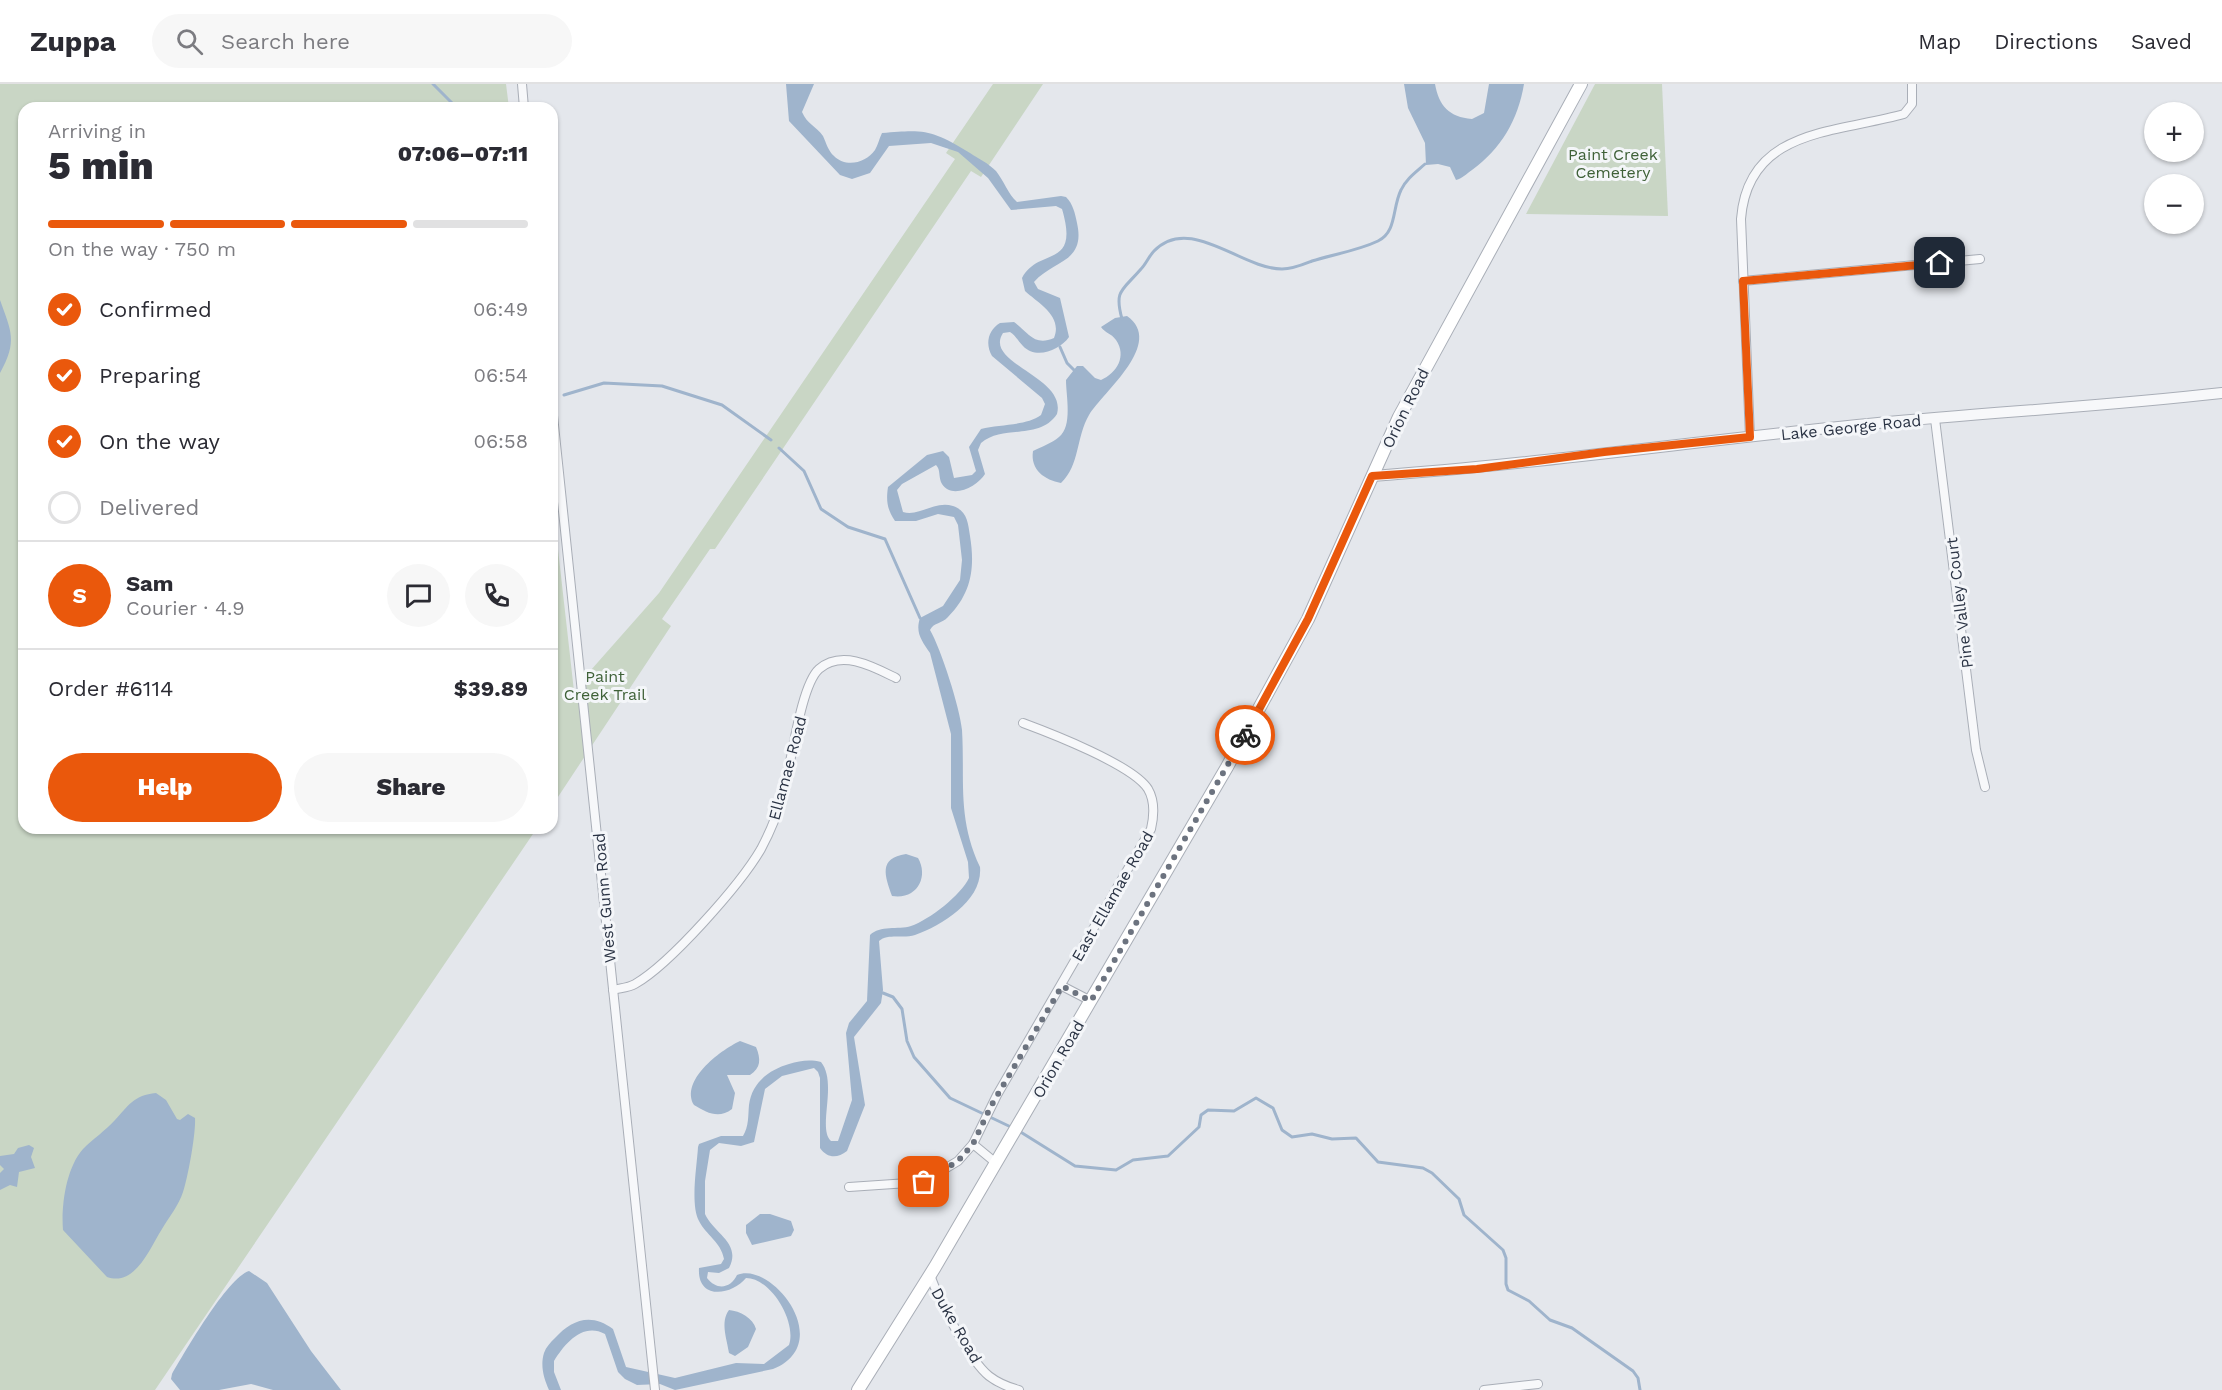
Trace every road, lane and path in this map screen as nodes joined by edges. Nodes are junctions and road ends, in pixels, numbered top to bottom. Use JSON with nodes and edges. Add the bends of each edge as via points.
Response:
{"nodes":[{"id":1,"x":522,"y":84,"type":"edge"},
{"id":2,"x":1581,"y":84,"type":"edge"},
{"id":3,"x":1912,"y":84,"type":"edge"},
{"id":4,"x":524,"y":102,"type":"edge"},
{"id":5,"x":1980,"y":259,"type":"dead end"},
{"id":6,"x":1743,"y":281,"type":"junction"},
{"id":7,"x":2222,"y":393,"type":"edge"},
{"id":8,"x":1935,"y":419,"type":"junction"},
{"id":9,"x":1750,"y":437,"type":"junction"},
{"id":10,"x":558,"y":461,"type":"edge"},
{"id":11,"x":1372,"y":476,"type":"junction"},
{"id":12,"x":896,"y":678,"type":"dead end"},
{"id":13,"x":1023,"y":723,"type":"dead end"},
{"id":14,"x":1985,"y":786,"type":"dead end"},
{"id":15,"x":1062,"y":986,"type":"junction"},
{"id":16,"x":613,"y":990,"type":"junction"},
{"id":17,"x":1091,"y":1001,"type":"junction"},
{"id":18,"x":973,"y":1144,"type":"junction"},
{"id":19,"x":996,"y":1163,"type":"junction"},
{"id":20,"x":849,"y":1186,"type":"dead end"},
{"id":21,"x":930,"y":1275,"type":"junction"},
{"id":22,"x":1538,"y":1384,"type":"dead end"},
{"id":23,"x":654,"y":1390,"type":"edge"},
{"id":24,"x":858,"y":1390,"type":"edge"},
{"id":25,"x":1019,"y":1390,"type":"edge"},
{"id":26,"x":1484,"y":1390,"type":"edge"}],
"edges":[{"from":1,"to":4,"type":"street"},
{"from":2,"to":11,"type":"main road","name":"Orion Road","via":[[1430,359]]},
{"from":3,"to":6,"type":"street","via":[[1912,104],[1904,114],[1811,134],[1768,158],[1756,172],[1742,203]]},
{"from":5,"to":6,"type":"street"},
{"from":6,"to":9,"type":"street"},
{"from":7,"to":8,"type":"street","name":"Lake George Road"},
{"from":8,"to":9,"type":"street","name":"Lake George Road"},
{"from":8,"to":14,"type":"street","name":"Pine Valley Court","via":[[1976,750]]},
{"from":9,"to":11,"type":"street","name":"Lake George Road","via":[[1477,469]]},
{"from":10,"to":16,"type":"street","name":"West Gunn Road"},
{"from":11,"to":17,"type":"main road","name":"Orion Road","via":[[1308,619]]},
{"from":12,"to":16,"type":"street","name":"Ellamae Road","via":[[848,660],[828,663],[818,670],[804,704],[783,796],[760,851],[666,963],[633,986]]},
{"from":13,"to":15,"type":"street","name":"East Ellamae Road","via":[[1071,741],[1136,777],[1148,788],[1153,807],[1151,829]]},
{"from":15,"to":17,"type":"street"},
{"from":15,"to":18,"type":"street","name":"East Ellamae Road","via":[[997,1095]]},
{"from":16,"to":23,"type":"street","name":"West Gunn Road"},
{"from":17,"to":19,"type":"main road","name":"Orion Road"},
{"from":18,"to":19,"type":"street"},
{"from":18,"to":20,"type":"street","name":"East Ellamae Road","via":[[958,1161],[924,1182]]},
{"from":19,"to":21,"type":"main road","name":"Orion Road"},
{"from":21,"to":24,"type":"main road","name":"Orion Road"},
{"from":21,"to":25,"type":"street","name":"Duke Road","via":[[974,1360],[1002,1385]]},
{"from":22,"to":26,"type":"street"}]}
